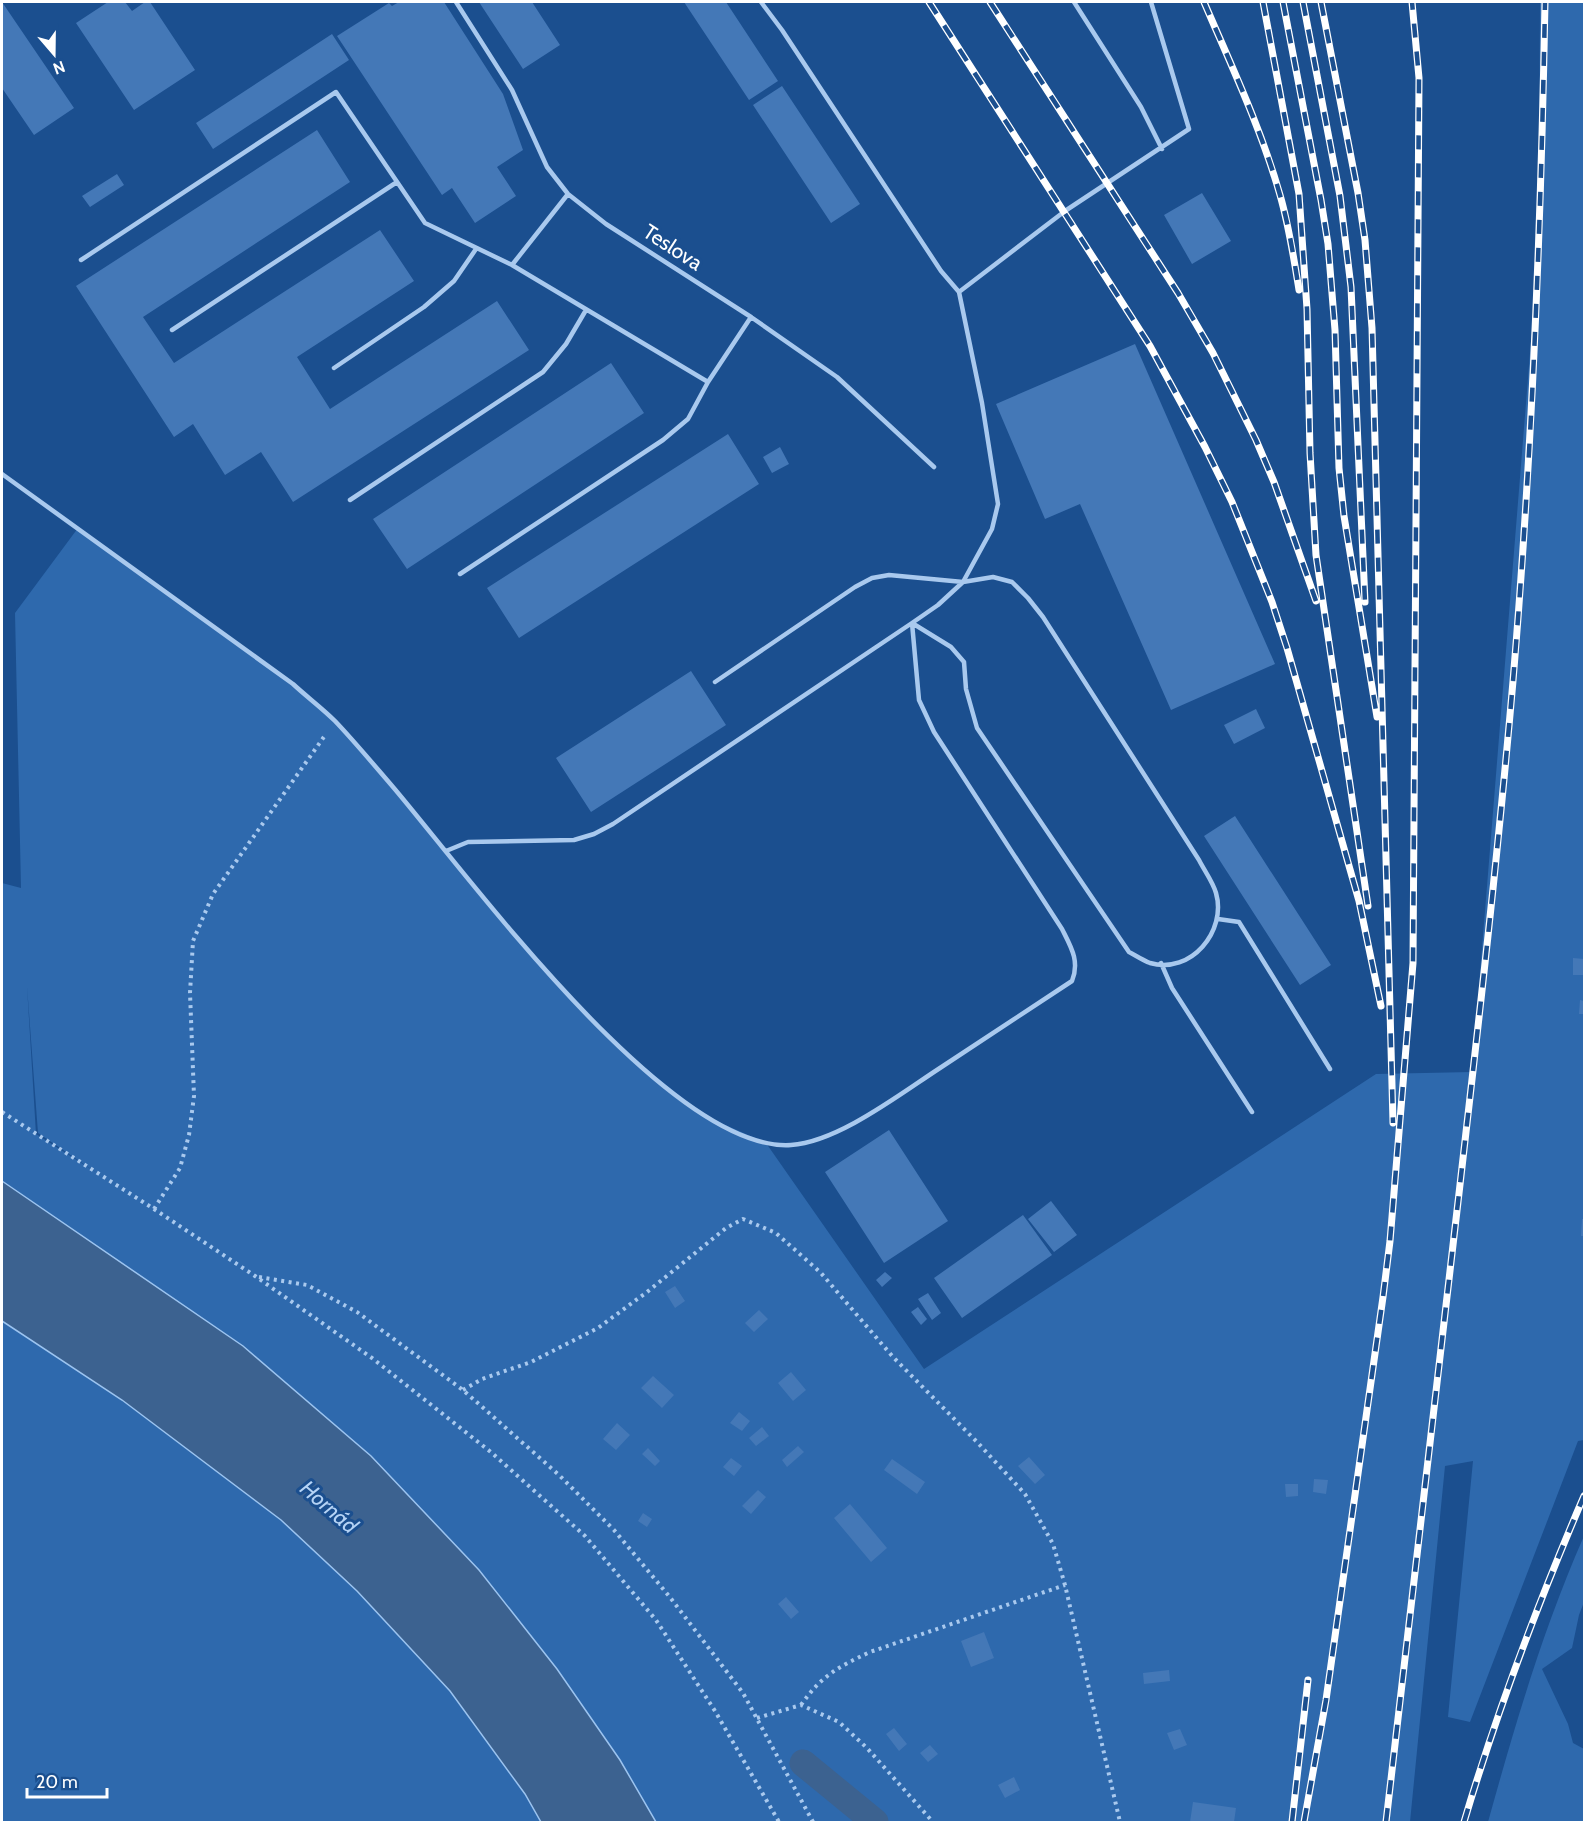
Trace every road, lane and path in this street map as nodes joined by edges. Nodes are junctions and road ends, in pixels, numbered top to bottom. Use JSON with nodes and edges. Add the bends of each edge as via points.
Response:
{"nodes":[{"id":1,"x":456,"y":2,"type":"edge"},
{"id":2,"x":761,"y":2,"type":"edge"},
{"id":3,"x":1074,"y":2,"type":"edge"},
{"id":4,"x":1151,"y":2,"type":"edge"},
{"id":5,"x":1162,"y":149,"type":"junction"},
{"id":6,"x":397,"y":182,"type":"junction"},
{"id":7,"x":568,"y":194,"type":"junction"},
{"id":8,"x":476,"y":249,"type":"junction"},
{"id":9,"x":81,"y":260,"type":"dead end"},
{"id":10,"x":512,"y":265,"type":"junction"},
{"id":11,"x":959,"y":292,"type":"junction"},
{"id":12,"x":586,"y":310,"type":"junction"},
{"id":13,"x":752,"y":317,"type":"junction"},
{"id":14,"x":172,"y":330,"type":"dead end"},
{"id":15,"x":334,"y":368,"type":"dead end"},
{"id":16,"x":708,"y":382,"type":"junction"},
{"id":17,"x":934,"y":467,"type":"dead end"},
{"id":18,"x":2,"y":474,"type":"edge"},
{"id":19,"x":350,"y":500,"type":"dead end"},
{"id":20,"x":460,"y":574,"type":"dead end"},
{"id":21,"x":963,"y":582,"type":"junction"},
{"id":22,"x":912,"y":623,"type":"junction"},
{"id":23,"x":715,"y":682,"type":"dead end"},
{"id":24,"x":335,"y":721,"type":"junction"},
{"id":25,"x":446,"y":850,"type":"junction"},
{"id":26,"x":1218,"y":919,"type":"junction"},
{"id":27,"x":1161,"y":963,"type":"junction"},
{"id":28,"x":1330,"y":1068,"type":"dead end"},
{"id":29,"x":2,"y":1112,"type":"edge"},
{"id":30,"x":1252,"y":1112,"type":"dead end"},
{"id":31,"x":154,"y":1209,"type":"junction"},
{"id":32,"x":255,"y":1276,"type":"junction"},
{"id":33,"x":463,"y":1390,"type":"junction"},
{"id":34,"x":1065,"y":1585,"type":"junction"},
{"id":35,"x":801,"y":1705,"type":"junction"},
{"id":36,"x":757,"y":1718,"type":"junction"},
{"id":37,"x":779,"y":1822,"type":"edge"},
{"id":38,"x":813,"y":1822,"type":"edge"},
{"id":39,"x":933,"y":1822,"type":"edge"},
{"id":40,"x":1120,"y":1822,"type":"edge"}],
"edges":[{"from":1,"to":7,"type":"lane","name":"Teslova","via":[[512,90],[548,167]]},
{"from":2,"to":11,"type":"lane","via":[[941,271]]},
{"from":3,"to":5,"type":"lane","via":[[1141,107]]},
{"from":4,"to":5,"type":"lane","via":[[1189,129]]},
{"from":5,"to":11,"type":"lane","via":[[1065,212]]},
{"from":6,"to":8,"type":"lane","via":[[425,223]]},
{"from":6,"to":9,"type":"lane","via":[[336,92]]},
{"from":6,"to":14,"type":"lane"},
{"from":7,"to":10,"type":"lane"},
{"from":7,"to":13,"type":"lane","name":"Teslova","via":[[606,224]]},
{"from":8,"to":10,"type":"lane"},
{"from":8,"to":15,"type":"lane","via":[[454,281],[424,307]]},
{"from":10,"to":12,"type":"lane"},
{"from":11,"to":21,"type":"lane","via":[[998,504],[992,529]]},
{"from":12,"to":16,"type":"lane"},
{"from":12,"to":19,"type":"lane","via":[[543,372]]},
{"from":13,"to":16,"type":"lane"},
{"from":13,"to":17,"type":"lane","name":"Teslova","via":[[837,377]]},
{"from":16,"to":20,"type":"lane","via":[[688,419],[663,440]]},
{"from":18,"to":24,"type":"lane","via":[[292,684]]},
{"from":21,"to":22,"type":"lane"},
{"from":21,"to":23,"type":"lane","via":[[889,575],[872,578]]},
{"from":21,"to":26,"type":"lane","via":[[993,578],[1012,582],[1043,617],[1199,860],[1216,893]]},
{"from":22,"to":25,"type":"lane","via":[[594,834],[574,840],[468,842]]},
{"from":22,"to":25,"type":"lane","via":[[919,700],[934,732],[1062,929],[1075,955],[1077,970],[1072,981],[868,1115],[830,1135],[792,1145],[766,1143],[705,1116],[609,1039],[540,964]]},
{"from":22,"to":27,"type":"lane","via":[[951,647],[964,662],[966,689],[977,728],[1129,952],[1150,963]]},
{"from":24,"to":25,"type":"lane"},
{"from":24,"to":31,"type":"path","via":[[213,894],[193,941],[190,1003],[194,1096],[189,1135],[180,1168]]},
{"from":26,"to":27,"type":"lane","via":[[1209,940],[1191,957]]},
{"from":26,"to":28,"type":"lane","via":[[1239,922]]},
{"from":27,"to":30,"type":"lane","via":[[1172,988]]},
{"from":29,"to":31,"type":"path"},
{"from":31,"to":32,"type":"path"},
{"from":32,"to":33,"type":"path","via":[[307,1285],[357,1312]]},
{"from":32,"to":37,"type":"path","via":[[372,1358],[492,1454],[585,1536],[656,1620],[715,1711]]},
{"from":33,"to":34,"type":"path","via":[[598,1328],[726,1228],[743,1220],[776,1233],[821,1273],[893,1357],[1025,1494],[1053,1544]]},
{"from":33,"to":36,"type":"path","via":[[614,1530],[743,1693]]},
{"from":34,"to":35,"type":"path","via":[[870,1652],[840,1666],[814,1686]]},
{"from":34,"to":40,"type":"path"},
{"from":35,"to":36,"type":"path"},
{"from":35,"to":39,"type":"path","via":[[839,1722]]},
{"from":36,"to":38,"type":"path"}]}
